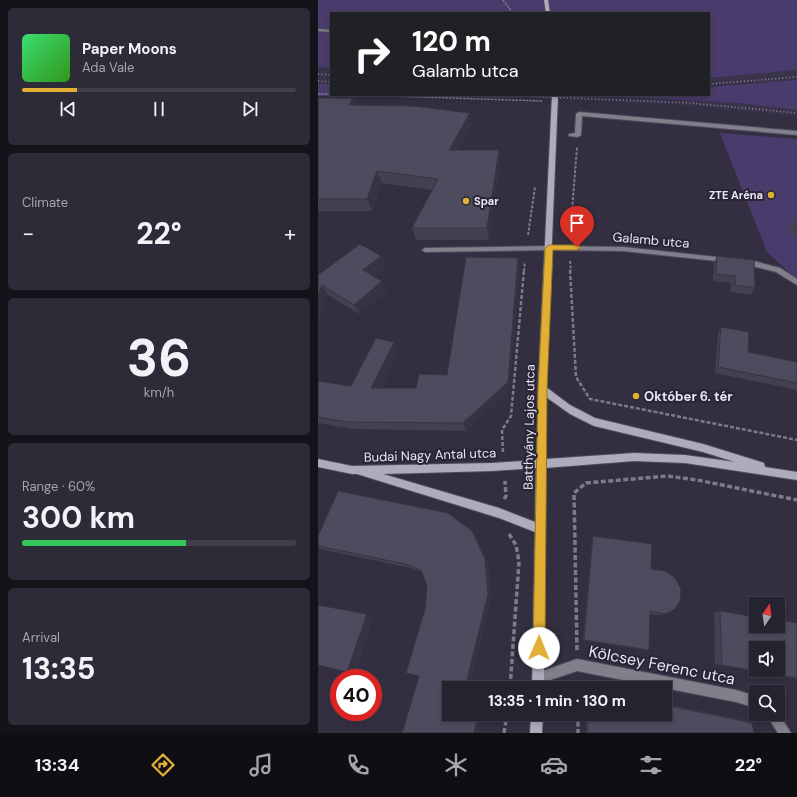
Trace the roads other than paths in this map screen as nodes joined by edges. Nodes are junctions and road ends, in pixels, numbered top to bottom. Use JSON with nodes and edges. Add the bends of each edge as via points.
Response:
{"nodes":[{"id":1,"x":546,"y":0,"type":"edge"},
{"id":2,"x":548,"y":12,"type":"edge"},
{"id":3,"x":318,"y":30,"type":"edge"},
{"id":4,"x":330,"y":31,"type":"edge"},
{"id":5,"x":555,"y":96,"type":"edge"},
{"id":6,"x":797,"y":134,"type":"edge"},
{"id":7,"x":571,"y":135,"type":"road end"},
{"id":8,"x":549,"y":248,"type":"junction"},
{"id":9,"x":425,"y":250,"type":"dead end"},
{"id":10,"x":797,"y":282,"type":"edge"},
{"id":11,"x":542,"y":389,"type":"junction"},
{"id":12,"x":542,"y":462,"type":"junction"},
{"id":13,"x":318,"y":463,"type":"edge"},
{"id":14,"x":352,"y":470,"type":"junction"},
{"id":15,"x":784,"y":474,"type":"junction"},
{"id":16,"x":797,"y":476,"type":"edge"},
{"id":17,"x":541,"y":529,"type":"junction"},
{"id":18,"x":538,"y":681,"type":"edge"},
{"id":19,"x":542,"y":681,"type":"edge"},
{"id":20,"x":659,"y":681,"type":"edge"},
{"id":21,"x":672,"y":684,"type":"edge"},
{"id":22,"x":749,"y":700,"type":"edge"},
{"id":23,"x":537,"y":721,"type":"edge"},
{"id":24,"x":777,"y":721,"type":"edge"},
{"id":25,"x":536,"y":733,"type":"edge"},
{"id":26,"x":785,"y":733,"type":"edge"}],
"edges":[{"from":1,"to":2,"type":"street"},
{"from":3,"to":4,"type":"street"},
{"from":5,"to":8,"type":"street","name":"Batthyány Lajos utca"},
{"from":6,"to":7,"type":"street","via":[[579,114],[578,135]]},
{"from":8,"to":9,"type":"street","name":"Galamb utca"},
{"from":8,"to":10,"type":"street","name":"Galamb utca","via":[[631,250],[743,262],[778,270]]},
{"from":8,"to":11,"type":"street","name":"Batthyány Lajos utca"},
{"from":11,"to":12,"type":"street","name":"Batthyány Lajos utca"},
{"from":11,"to":15,"type":"street","via":[[564,407],[594,422],[703,448]]},
{"from":12,"to":14,"type":"street","name":"Budai Nagy Antal utca"},
{"from":12,"to":15,"type":"street","via":[[634,457],[685,460]]},
{"from":12,"to":17,"type":"street","name":"Batthyány Lajos utca"},
{"from":13,"to":14,"type":"street","name":"Budai Nagy Antal utca"},
{"from":14,"to":17,"type":"street","via":[[499,513]]},
{"from":15,"to":16,"type":"street"},
{"from":17,"to":18,"type":"street","name":"Batthyány Lajos utca"},
{"from":19,"to":20,"type":"street","name":"Kölcsey Ferenc utca","via":[[577,665]]},
{"from":21,"to":22,"type":"street","name":"Kölcsey Ferenc utca"},
{"from":23,"to":25,"type":"street"},
{"from":24,"to":26,"type":"street"}]}
